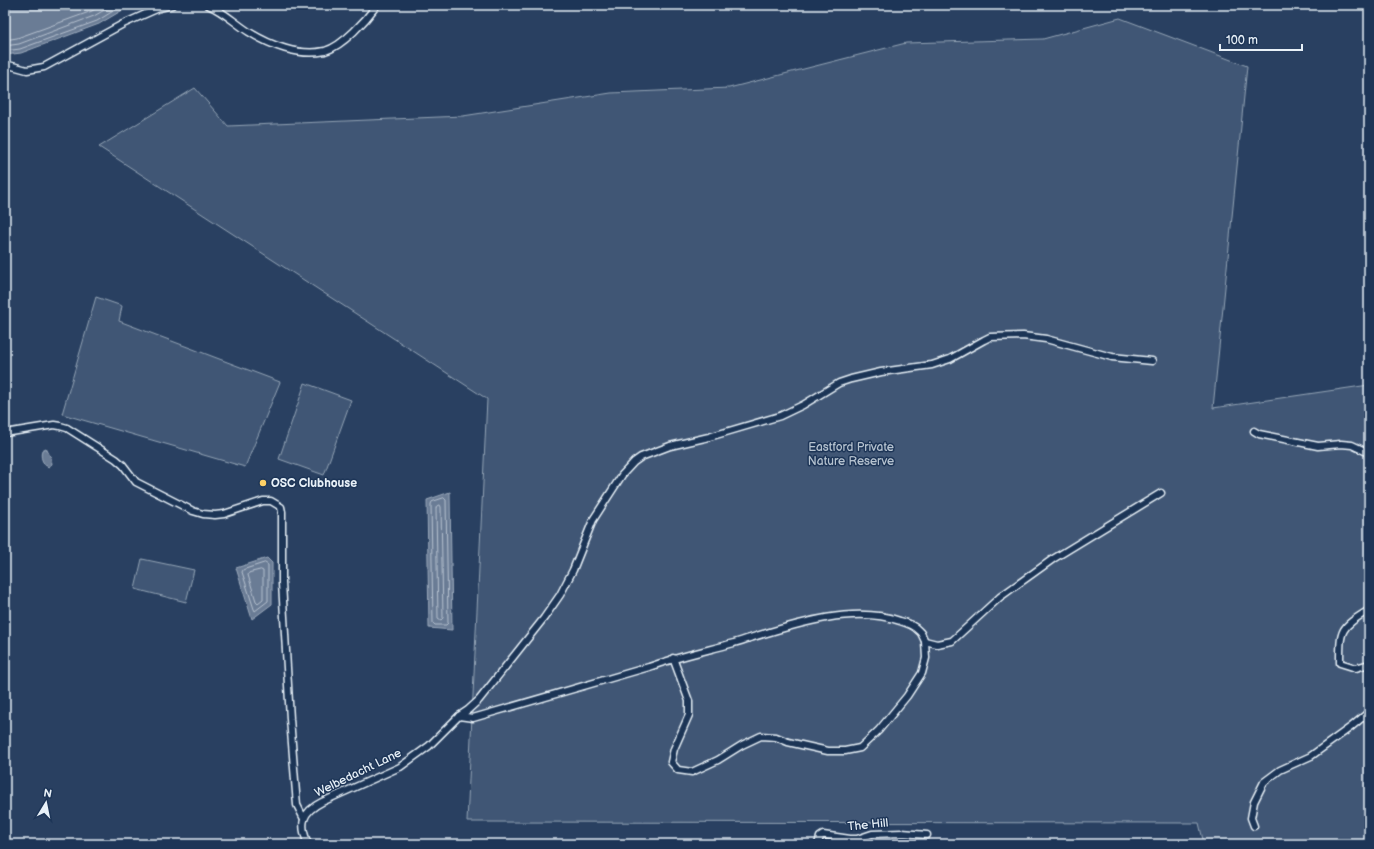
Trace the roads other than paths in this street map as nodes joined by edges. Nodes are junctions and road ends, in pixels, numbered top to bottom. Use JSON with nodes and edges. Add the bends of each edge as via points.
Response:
{"nodes":[{"id":1,"x":172,"y":5,"type":"edge"},
{"id":2,"x":208,"y":5,"type":"edge"},
{"id":3,"x":377,"y":5,"type":"edge"},
{"id":4,"x":5,"y":64,"type":"edge"},
{"id":5,"x":1152,"y":361,"type":"dead end"},
{"id":6,"x":1254,"y":431,"type":"dead end"},
{"id":7,"x":5,"y":433,"type":"edge"},
{"id":8,"x":1369,"y":453,"type":"edge"},
{"id":9,"x":1161,"y":493,"type":"dead end"},
{"id":10,"x":1369,"y":610,"type":"edge"},
{"id":11,"x":925,"y":641,"type":"junction"},
{"id":12,"x":673,"y":658,"type":"junction"},
{"id":13,"x":1369,"y":664,"type":"edge"},
{"id":14,"x":1369,"y":712,"type":"edge"},
{"id":15,"x":459,"y":716,"type":"junction"},
{"id":16,"x":304,"y":819,"type":"junction"},
{"id":17,"x":1254,"y":826,"type":"dead end"},
{"id":18,"x":927,"y":835,"type":"dead end"},
{"id":19,"x":308,"y":844,"type":"edge"},
{"id":20,"x":818,"y":844,"type":"edge"}],
"edges":[{"from":1,"to":4,"type":"street","via":[[123,24],[44,67],[27,70]]},
{"from":2,"to":3,"type":"street","via":[[262,39],[303,52],[326,50],[348,37]]},
{"from":5,"to":15,"type":"street","name":"Welbedacht Lane","via":[[1112,357],[1046,339],[1023,336],[990,337],[950,359],[932,365],[851,379],[780,416],[670,446],[640,457],[622,475],[593,520],[573,570],[544,618],[479,700]]},
{"from":6,"to":8,"type":"street","via":[[1318,446],[1352,445]]},
{"from":7,"to":16,"type":"street","via":[[54,425],[67,428],[116,459],[136,482],[203,514],[224,514],[263,501],[271,501],[280,507],[290,719],[297,805]]},
{"from":9,"to":11,"type":"street","via":[[1053,559],[1000,597],[952,641],[937,644]]},
{"from":10,"to":13,"type":"street","via":[[1345,627],[1340,639],[1340,663],[1356,668]]},
{"from":11,"to":12,"type":"street","via":[[919,630],[909,624],[881,616],[848,614],[800,624]]},
{"from":11,"to":12,"type":"street","via":[[926,658],[922,673],[879,730],[860,748],[828,751],[776,737],[761,736],[692,772],[678,770],[671,762],[689,715],[688,701]]},
{"from":12,"to":15,"type":"street","via":[[473,718]]},
{"from":14,"to":17,"type":"street","via":[[1311,756],[1280,770],[1264,782],[1254,802],[1251,818]]},
{"from":15,"to":16,"type":"street","name":"Welbedacht Lane","via":[[433,743],[400,767],[322,802],[309,810]]},
{"from":16,"to":19,"type":"street","via":[[303,830]]},
{"from":18,"to":20,"type":"street","name":"The Hill","via":[[872,834],[850,839],[823,835]]}]}
